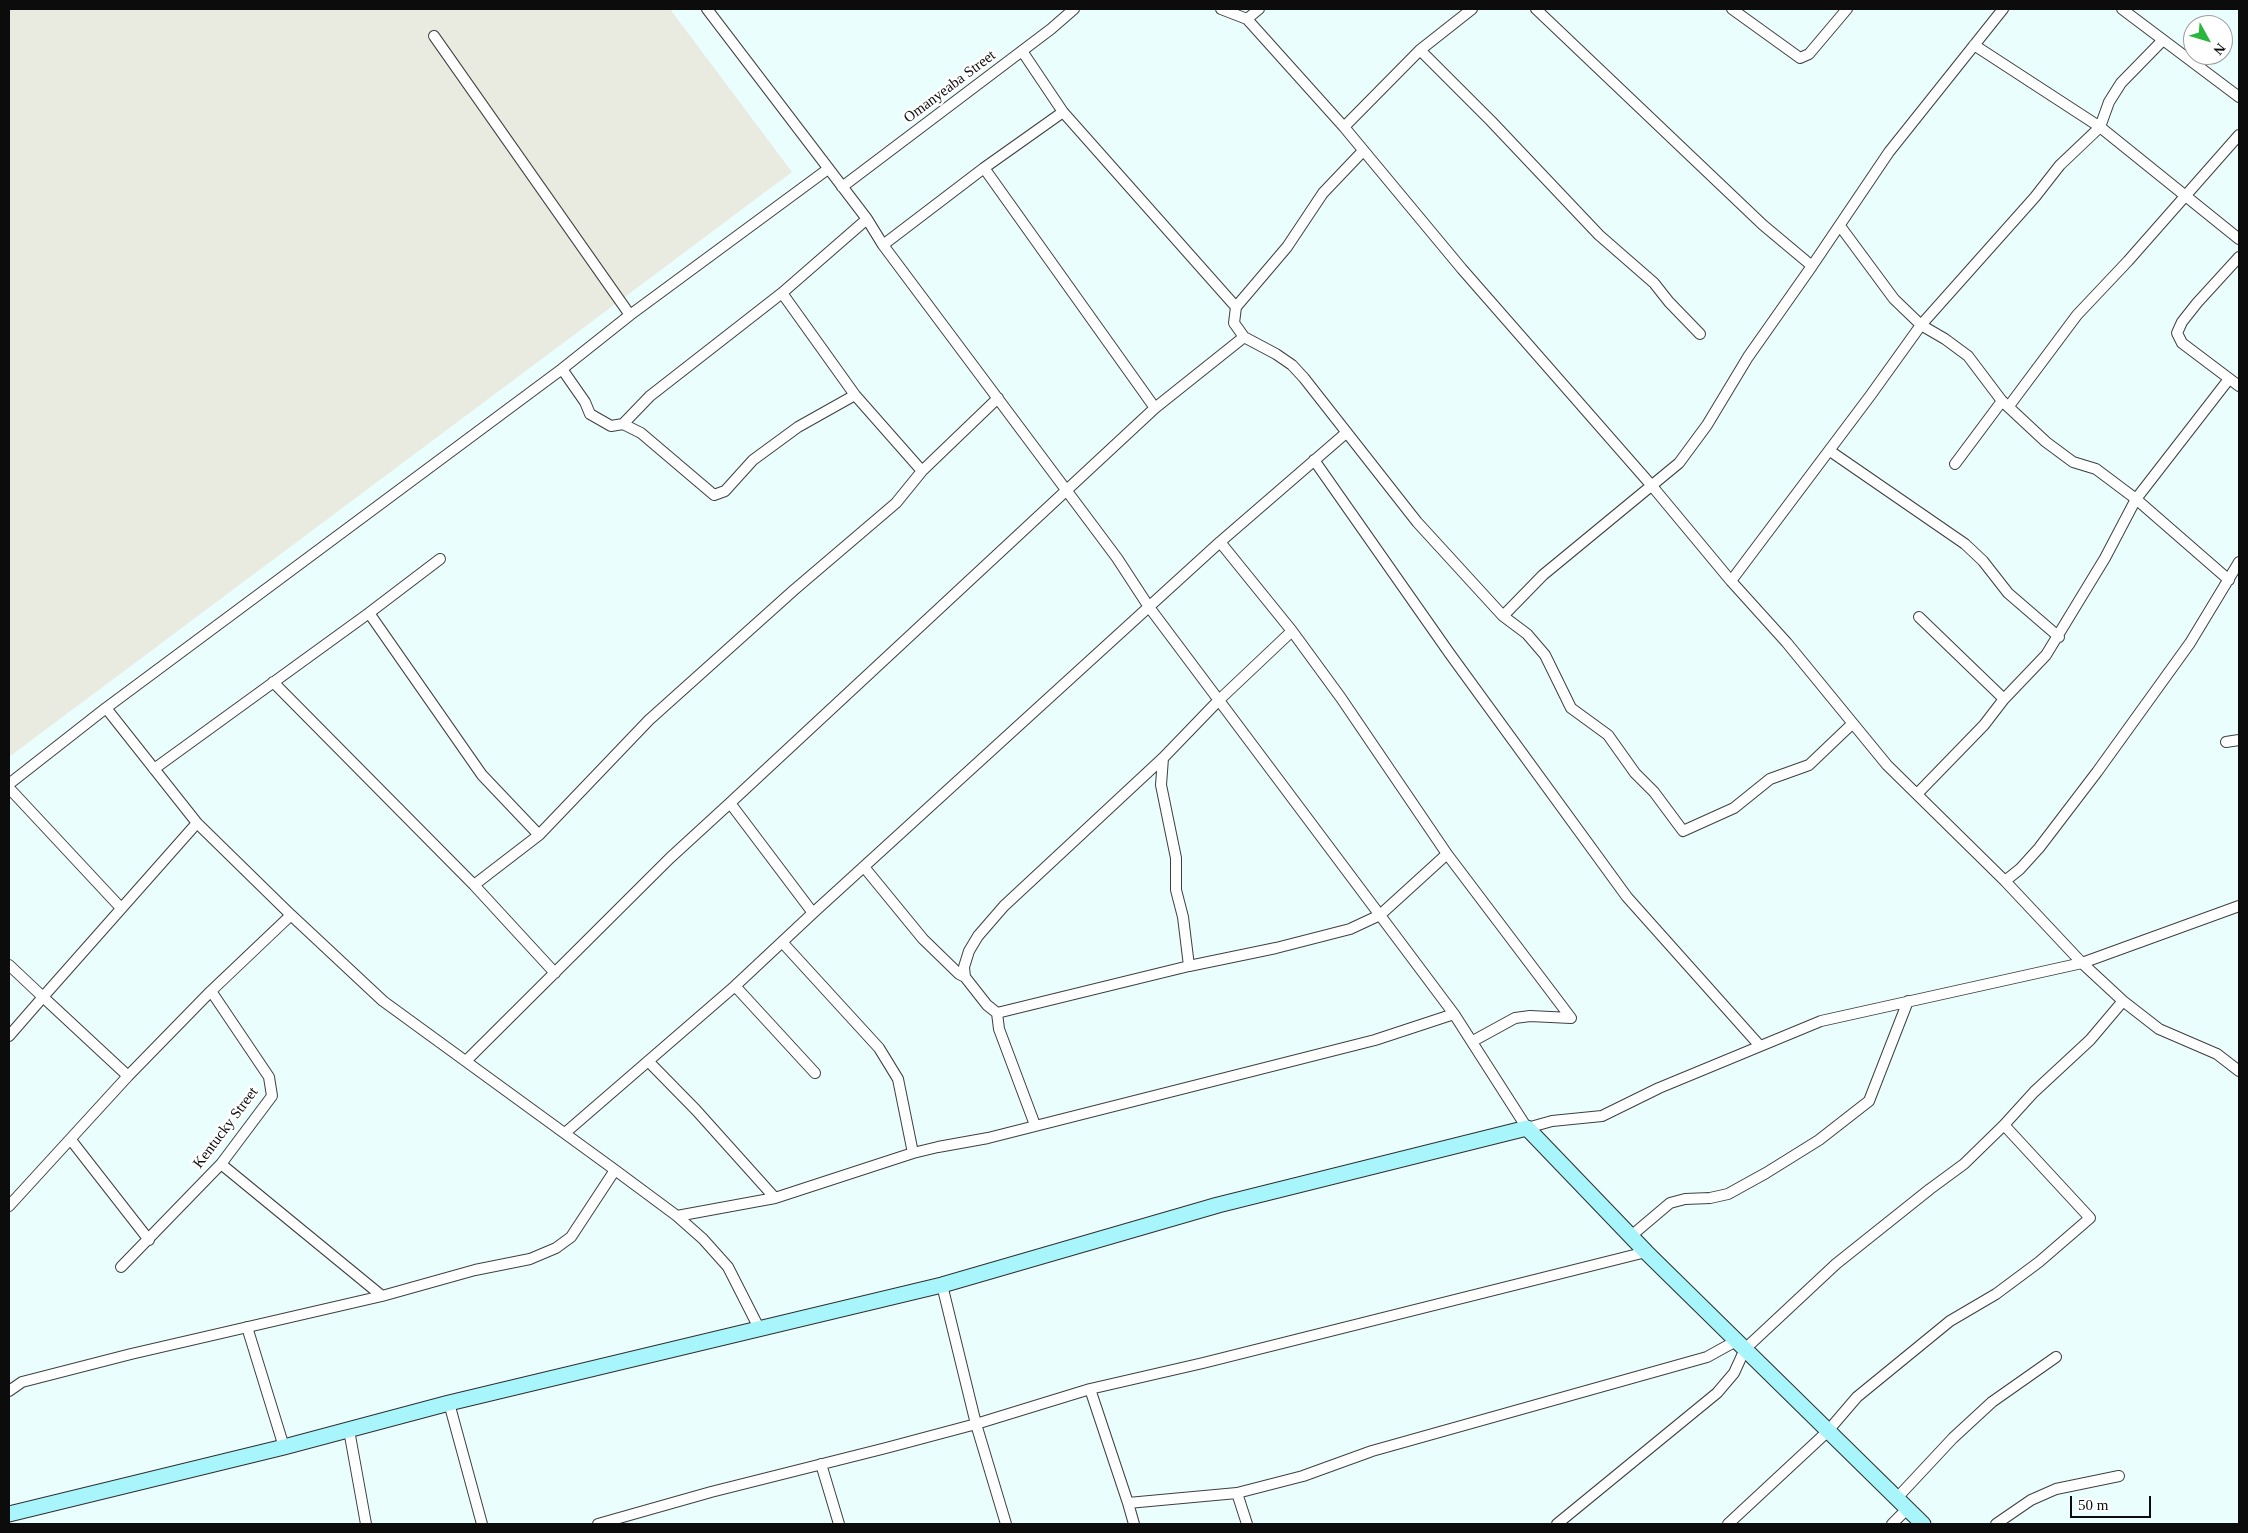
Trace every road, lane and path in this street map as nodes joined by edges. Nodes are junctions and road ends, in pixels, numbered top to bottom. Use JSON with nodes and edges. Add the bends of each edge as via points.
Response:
{"nodes":[{"id":1,"x":707,"y":9,"type":"edge"},
{"id":2,"x":1074,"y":9,"type":"edge"},
{"id":3,"x":1221,"y":9,"type":"edge"},
{"id":4,"x":1472,"y":9,"type":"edge"},
{"id":5,"x":1536,"y":9,"type":"edge"},
{"id":6,"x":1732,"y":9,"type":"edge"},
{"id":7,"x":1847,"y":9,"type":"edge"},
{"id":8,"x":2003,"y":9,"type":"edge"},
{"id":9,"x":2122,"y":9,"type":"edge"},
{"id":10,"x":1251,"y":13,"type":"edge"},
{"id":11,"x":434,"y":36,"type":"dead end"},
{"id":12,"x":2163,"y":40,"type":"junction"},
{"id":13,"x":1974,"y":46,"type":"junction"},
{"id":14,"x":1420,"y":50,"type":"junction"},
{"id":15,"x":1022,"y":51,"type":"junction"},
{"id":16,"x":2239,"y":97,"type":"edge"},
{"id":17,"x":1063,"y":112,"type":"junction"},
{"id":18,"x":1344,"y":127,"type":"junction"},
{"id":19,"x":2100,"y":128,"type":"junction"},
{"id":20,"x":2239,"y":135,"type":"edge"},
{"id":21,"x":1364,"y":151,"type":"junction"},
{"id":22,"x":984,"y":168,"type":"junction"},
{"id":23,"x":828,"y":169,"type":"junction"},
{"id":24,"x":842,"y":187,"type":"junction"},
{"id":25,"x":2185,"y":197,"type":"junction"},
{"id":26,"x":867,"y":220,"type":"junction"},
{"id":27,"x":1840,"y":226,"type":"junction"},
{"id":28,"x":2239,"y":239,"type":"edge"},
{"id":29,"x":883,"y":245,"type":"junction"},
{"id":30,"x":2239,"y":257,"type":"edge"},
{"id":31,"x":1812,"y":266,"type":"junction"},
{"id":32,"x":782,"y":293,"type":"junction"},
{"id":33,"x":1236,"y":307,"type":"junction"},
{"id":34,"x":630,"y":316,"type":"junction"},
{"id":35,"x":1921,"y":325,"type":"junction"},
{"id":36,"x":1700,"y":334,"type":"dead end"},
{"id":37,"x":1244,"y":337,"type":"junction"},
{"id":38,"x":562,"y":369,"type":"junction"},
{"id":39,"x":2229,"y":379,"type":"junction"},
{"id":40,"x":2239,"y":386,"type":"edge"},
{"id":41,"x":855,"y":395,"type":"junction"},
{"id":42,"x":998,"y":398,"type":"junction"},
{"id":43,"x":2006,"y":403,"type":"junction"},
{"id":44,"x":1156,"y":408,"type":"junction"},
{"id":45,"x":623,"y":424,"type":"junction"},
{"id":46,"x":1346,"y":434,"type":"junction"},
{"id":47,"x":1830,"y":451,"type":"junction"},
{"id":48,"x":1314,"y":460,"type":"junction"},
{"id":49,"x":1955,"y":464,"type":"dead end"},
{"id":50,"x":922,"y":471,"type":"junction"},
{"id":51,"x":1652,"y":486,"type":"junction"},
{"id":52,"x":1067,"y":491,"type":"junction"},
{"id":53,"x":2136,"y":499,"type":"junction"},
{"id":54,"x":1220,"y":542,"type":"junction"},
{"id":55,"x":440,"y":559,"type":"dead end"},
{"id":56,"x":2239,"y":562,"type":"edge"},
{"id":57,"x":2229,"y":580,"type":"junction"},
{"id":58,"x":1731,"y":582,"type":"junction"},
{"id":59,"x":1149,"y":607,"type":"junction"},
{"id":60,"x":369,"y":613,"type":"junction"},
{"id":61,"x":1503,"y":616,"type":"junction"},
{"id":62,"x":1919,"y":617,"type":"dead end"},
{"id":63,"x":1292,"y":631,"type":"junction"},
{"id":64,"x":2058,"y":637,"type":"junction"},
{"id":65,"x":274,"y":682,"type":"junction"},
{"id":66,"x":2004,"y":699,"type":"junction"},
{"id":67,"x":1219,"y":700,"type":"junction"},
{"id":68,"x":106,"y":708,"type":"junction"},
{"id":69,"x":1852,"y":724,"type":"junction"},
{"id":70,"x":2239,"y":740,"type":"edge"},
{"id":71,"x":2226,"y":742,"type":"dead end"},
{"id":72,"x":1163,"y":758,"type":"junction"},
{"id":73,"x":154,"y":768,"type":"junction"},
{"id":74,"x":9,"y":784,"type":"edge"},
{"id":75,"x":9,"y":788,"type":"edge"},
{"id":76,"x":1917,"y":794,"type":"junction"},
{"id":77,"x":730,"y":803,"type":"junction"},
{"id":78,"x":197,"y":823,"type":"junction"},
{"id":79,"x":539,"y":835,"type":"junction"},
{"id":80,"x":1447,"y":854,"type":"junction"},
{"id":81,"x":864,"y":867,"type":"junction"},
{"id":82,"x":2005,"y":881,"type":"junction"},
{"id":83,"x":474,"y":885,"type":"junction"},
{"id":84,"x":2239,"y":906,"type":"edge"},
{"id":85,"x":121,"y":908,"type":"junction"},
{"id":86,"x":813,"y":913,"type":"junction"},
{"id":87,"x":291,"y":915,"type":"junction"},
{"id":88,"x":1380,"y":915,"type":"junction"},
{"id":89,"x":782,"y":942,"type":"junction"},
{"id":90,"x":2082,"y":962,"type":"junction"},
{"id":91,"x":9,"y":965,"type":"edge"},
{"id":92,"x":1189,"y":966,"type":"junction"},
{"id":93,"x":555,"y":972,"type":"junction"},
{"id":94,"x":965,"y":977,"type":"junction"},
{"id":95,"x":735,"y":986,"type":"junction"},
{"id":96,"x":211,"y":991,"type":"junction"},
{"id":97,"x":43,"y":997,"type":"junction"},
{"id":98,"x":1908,"y":1001,"type":"junction"},
{"id":99,"x":2123,"y":1001,"type":"junction"},
{"id":100,"x":997,"y":1013,"type":"junction"},
{"id":101,"x":1454,"y":1014,"type":"junction"},
{"id":102,"x":9,"y":1036,"type":"edge"},
{"id":103,"x":1473,"y":1041,"type":"junction"},
{"id":104,"x":1760,"y":1046,"type":"junction"},
{"id":105,"x":466,"y":1061,"type":"junction"},
{"id":106,"x":648,"y":1061,"type":"junction"},
{"id":107,"x":2239,"y":1071,"type":"edge"},
{"id":108,"x":815,"y":1073,"type":"dead end"},
{"id":109,"x":128,"y":1076,"type":"junction"},
{"id":110,"x":1035,"y":1125,"type":"junction"},
{"id":111,"x":2004,"y":1125,"type":"junction"},
{"id":112,"x":1527,"y":1128,"type":"junction"},
{"id":113,"x":565,"y":1134,"type":"junction"},
{"id":114,"x":71,"y":1140,"type":"junction"},
{"id":115,"x":913,"y":1153,"type":"junction"},
{"id":116,"x":221,"y":1164,"type":"junction"},
{"id":117,"x":615,"y":1170,"type":"junction"},
{"id":118,"x":775,"y":1198,"type":"junction"},
{"id":119,"x":9,"y":1206,"type":"edge"},
{"id":120,"x":677,"y":1216,"type":"junction"},
{"id":121,"x":1631,"y":1236,"type":"junction"},
{"id":122,"x":149,"y":1240,"type":"junction"},
{"id":123,"x":1646,"y":1252,"type":"junction"},
{"id":124,"x":122,"y":1268,"type":"dead end"},
{"id":125,"x":942,"y":1285,"type":"junction"},
{"id":126,"x":382,"y":1296,"type":"junction"},
{"id":127,"x":248,"y":1327,"type":"junction"},
{"id":128,"x":759,"y":1328,"type":"junction"},
{"id":129,"x":1741,"y":1345,"type":"junction"},
{"id":130,"x":2056,"y":1357,"type":"dead end"},
{"id":131,"x":1090,"y":1388,"type":"junction"},
{"id":132,"x":9,"y":1391,"type":"edge"},
{"id":133,"x":449,"y":1403,"type":"junction"},
{"id":134,"x":976,"y":1424,"type":"junction"},
{"id":135,"x":349,"y":1430,"type":"junction"},
{"id":136,"x":1827,"y":1432,"type":"junction"},
{"id":137,"x":284,"y":1447,"type":"junction"},
{"id":138,"x":821,"y":1464,"type":"junction"},
{"id":139,"x":2119,"y":1476,"type":"dead end"},
{"id":140,"x":1237,"y":1493,"type":"junction"},
{"id":141,"x":1896,"y":1498,"type":"junction"},
{"id":142,"x":1128,"y":1503,"type":"junction"},
{"id":143,"x":1907,"y":1509,"type":"junction"},
{"id":144,"x":9,"y":1514,"type":"edge"},
{"id":145,"x":366,"y":1524,"type":"edge"},
{"id":146,"x":482,"y":1524,"type":"edge"},
{"id":147,"x":598,"y":1524,"type":"edge"},
{"id":148,"x":839,"y":1524,"type":"edge"},
{"id":149,"x":1006,"y":1524,"type":"edge"},
{"id":150,"x":1134,"y":1524,"type":"edge"},
{"id":151,"x":1246,"y":1524,"type":"edge"},
{"id":152,"x":1557,"y":1524,"type":"edge"},
{"id":153,"x":1728,"y":1524,"type":"edge"},
{"id":154,"x":1892,"y":1524,"type":"edge"},
{"id":155,"x":1923,"y":1524,"type":"edge"},
{"id":156,"x":1996,"y":1524,"type":"edge"}],
"edges":[{"from":1,"to":23,"type":"street"},
{"from":2,"to":15,"type":"street","name":"Omanyeaba Street"},
{"from":3,"to":10,"type":"street"},
{"from":4,"to":14,"type":"street"},
{"from":5,"to":31,"type":"street","via":[[1763,226]]},
{"from":6,"to":7,"type":"street","via":[[1800,58],[1809,54]]},
{"from":8,"to":13,"type":"street"},
{"from":9,"to":12,"type":"street"},
{"from":10,"to":18,"type":"street"},
{"from":11,"to":34,"type":"street"},
{"from":12,"to":16,"type":"street"},
{"from":12,"to":19,"type":"street","via":[[2121,83],[2109,102]]},
{"from":13,"to":19,"type":"street"},
{"from":13,"to":27,"type":"street","via":[[1889,152]]},
{"from":14,"to":18,"type":"street"},
{"from":14,"to":36,"type":"street","via":[[1599,235],[1654,283]]},
{"from":15,"to":17,"type":"street"},
{"from":15,"to":24,"type":"street","name":"Omanyeaba Street"},
{"from":17,"to":22,"type":"street"},
{"from":17,"to":33,"type":"street"},
{"from":18,"to":21,"type":"street"},
{"from":19,"to":25,"type":"street"},
{"from":19,"to":35,"type":"street","via":[[2060,165]]},
{"from":20,"to":25,"type":"street"},
{"from":21,"to":33,"type":"street","via":[[1323,193],[1287,247]]},
{"from":21,"to":51,"type":"street","via":[[1462,269]]},
{"from":22,"to":29,"type":"street"},
{"from":22,"to":44,"type":"street"},
{"from":23,"to":24,"type":"street"},
{"from":23,"to":34,"type":"street"},
{"from":24,"to":26,"type":"street"},
{"from":25,"to":28,"type":"street"},
{"from":25,"to":43,"type":"street","via":[[2077,316]]},
{"from":26,"to":29,"type":"street"},
{"from":26,"to":32,"type":"street"},
{"from":27,"to":31,"type":"street"},
{"from":27,"to":35,"type":"street","via":[[1894,299]]},
{"from":29,"to":42,"type":"street"},
{"from":30,"to":39,"type":"street","via":[[2197,303],[2177,333],[2182,342]]},
{"from":31,"to":51,"type":"street","via":[[1748,358],[1694,445],[1679,464]]},
{"from":32,"to":41,"type":"street"},
{"from":32,"to":45,"type":"street","via":[[650,396]]},
{"from":33,"to":37,"type":"street","via":[[1234,323]]},
{"from":34,"to":38,"type":"street"},
{"from":35,"to":43,"type":"street","via":[[1968,356]]},
{"from":35,"to":47,"type":"street"},
{"from":37,"to":44,"type":"street"},
{"from":37,"to":46,"type":"street","via":[[1292,365]]},
{"from":38,"to":45,"type":"street","via":[[590,414],[611,426]]},
{"from":38,"to":68,"type":"street"},
{"from":39,"to":40,"type":"street"},
{"from":39,"to":53,"type":"street"},
{"from":41,"to":45,"type":"street","via":[[798,427],[753,460],[725,491],[714,495],[641,433]]},
{"from":41,"to":50,"type":"street"},
{"from":42,"to":50,"type":"street"},
{"from":42,"to":52,"type":"street"},
{"from":43,"to":49,"type":"street"},
{"from":43,"to":53,"type":"street","via":[[2061,454],[2096,469]]},
{"from":44,"to":52,"type":"street"},
{"from":46,"to":48,"type":"street"},
{"from":46,"to":61,"type":"street","via":[[1417,522]]},
{"from":47,"to":58,"type":"street"},
{"from":47,"to":64,"type":"street","via":[[1965,544],[2008,593]]},
{"from":48,"to":54,"type":"street"},
{"from":48,"to":104,"type":"street","via":[[1627,897]]},
{"from":50,"to":79,"type":"street","via":[[896,504],[649,720]]},
{"from":51,"to":58,"type":"street"},
{"from":51,"to":61,"type":"street","via":[[1543,576]]},
{"from":52,"to":59,"type":"street"},
{"from":52,"to":77,"type":"street"},
{"from":53,"to":57,"type":"street"},
{"from":53,"to":64,"type":"street"},
{"from":54,"to":59,"type":"street"},
{"from":54,"to":63,"type":"street"},
{"from":55,"to":60,"type":"street"},
{"from":56,"to":57,"type":"street"},
{"from":57,"to":82,"type":"street","via":[[2190,643],[2096,772],[2039,848]]},
{"from":58,"to":69,"type":"street","via":[[1787,643]]},
{"from":59,"to":67,"type":"street"},
{"from":59,"to":81,"type":"street"},
{"from":60,"to":65,"type":"street"},
{"from":60,"to":79,"type":"street","via":[[482,775]]},
{"from":61,"to":69,"type":"street","via":[[1527,634],[1545,655],[1571,708],[1608,735],[1683,831],[1734,808],[1770,779],[1809,765]]},
{"from":62,"to":66,"type":"street"},
{"from":63,"to":67,"type":"street"},
{"from":63,"to":80,"type":"street"},
{"from":64,"to":66,"type":"street","via":[[2046,655]]},
{"from":65,"to":73,"type":"street"},
{"from":65,"to":83,"type":"street"},
{"from":66,"to":76,"type":"street","via":[[1984,725]]},
{"from":67,"to":72,"type":"street"},
{"from":67,"to":88,"type":"street"},
{"from":68,"to":73,"type":"street"},
{"from":68,"to":74,"type":"street"},
{"from":69,"to":76,"type":"street"},
{"from":70,"to":71,"type":"street"},
{"from":72,"to":92,"type":"street","via":[[1161,785],[1176,858],[1176,890]]},
{"from":72,"to":94,"type":"street","via":[[1004,906],[969,951],[964,967]]},
{"from":73,"to":78,"type":"street"},
{"from":75,"to":85,"type":"street"},
{"from":76,"to":82,"type":"street"},
{"from":77,"to":86,"type":"street"},
{"from":77,"to":93,"type":"street"},
{"from":78,"to":85,"type":"street"},
{"from":78,"to":87,"type":"street"},
{"from":79,"to":83,"type":"street"},
{"from":80,"to":88,"type":"street"},
{"from":80,"to":103,"type":"street","via":[[1571,1018],[1523,1016]]},
{"from":81,"to":86,"type":"street"},
{"from":81,"to":94,"type":"street","via":[[923,938]]},
{"from":82,"to":90,"type":"street"},
{"from":83,"to":93,"type":"street"},
{"from":84,"to":90,"type":"street"},
{"from":85,"to":97,"type":"street"},
{"from":86,"to":89,"type":"street"},
{"from":87,"to":96,"type":"street"},
{"from":87,"to":105,"type":"street","via":[[383,1001]]},
{"from":88,"to":92,"type":"street","via":[[1350,929]]},
{"from":88,"to":101,"type":"street"},
{"from":89,"to":95,"type":"street"},
{"from":89,"to":115,"type":"street","via":[[879,1048],[898,1079]]},
{"from":90,"to":98,"type":"street"},
{"from":90,"to":99,"type":"street"},
{"from":91,"to":97,"type":"street"},
{"from":92,"to":100,"type":"street"},
{"from":93,"to":105,"type":"street"},
{"from":94,"to":100,"type":"street"},
{"from":95,"to":106,"type":"street"},
{"from":95,"to":108,"type":"street"},
{"from":96,"to":109,"type":"street"},
{"from":96,"to":116,"type":"street","name":"Kentucky Street","via":[[269,1077],[272,1096]]},
{"from":97,"to":102,"type":"street"},
{"from":97,"to":109,"type":"street"},
{"from":98,"to":104,"type":"street","via":[[1821,1021]]},
{"from":98,"to":121,"type":"street","via":[[1869,1101],[1819,1140],[1766,1173],[1728,1194],[1670,1203]]},
{"from":99,"to":107,"type":"street","via":[[2159,1029],[2217,1054]]},
{"from":99,"to":111,"type":"street","via":[[2090,1040]]},
{"from":100,"to":110,"type":"street","via":[[998,1029]]},
{"from":101,"to":103,"type":"street"},
{"from":101,"to":110,"type":"street","via":[[1376,1040]]},
{"from":103,"to":112,"type":"street"},
{"from":104,"to":112,"type":"street","via":[[1659,1088],[1602,1116],[1552,1121]]},
{"from":105,"to":113,"type":"street"},
{"from":106,"to":113,"type":"street"},
{"from":106,"to":118,"type":"street"},
{"from":109,"to":114,"type":"street"},
{"from":110,"to":115,"type":"street"},
{"from":111,"to":129,"type":"street","via":[[1964,1164],[1836,1264]]},
{"from":111,"to":136,"type":"street","via":[[2090,1218],[1996,1294],[1950,1321],[1857,1397]]},
{"from":112,"to":121,"type":"street"},
{"from":112,"to":125,"type":"street","via":[[1218,1205]]},
{"from":113,"to":117,"type":"street"},
{"from":114,"to":119,"type":"street"},
{"from":114,"to":122,"type":"street"},
{"from":115,"to":118,"type":"street"},
{"from":116,"to":122,"type":"street","name":"Kentucky Street"},
{"from":116,"to":126,"type":"street"},
{"from":117,"to":120,"type":"street"},
{"from":117,"to":126,"type":"street","via":[[571,1237],[556,1248],[530,1259],[475,1270]]},
{"from":118,"to":120,"type":"street"},
{"from":120,"to":128,"type":"street","via":[[728,1268]]},
{"from":121,"to":123,"type":"street"},
{"from":122,"to":124,"type":"street","name":"Kentucky Street"},
{"from":123,"to":129,"type":"street"},
{"from":123,"to":131,"type":"street","via":[[1204,1363]]},
{"from":125,"to":128,"type":"street"},
{"from":125,"to":134,"type":"street"},
{"from":126,"to":127,"type":"street"},
{"from":127,"to":132,"type":"street","via":[[22,1382]]},
{"from":127,"to":137,"type":"street"},
{"from":128,"to":133,"type":"street"},
{"from":129,"to":136,"type":"street"},
{"from":129,"to":140,"type":"street"},
{"from":129,"to":152,"type":"street","via":[[1734,1372],[1717,1393]]},
{"from":130,"to":141,"type":"street","via":[[1992,1402]]},
{"from":131,"to":134,"type":"street"},
{"from":131,"to":142,"type":"street"},
{"from":133,"to":135,"type":"street"},
{"from":133,"to":146,"type":"street"},
{"from":134,"to":138,"type":"street"},
{"from":134,"to":149,"type":"street"},
{"from":135,"to":137,"type":"street"},
{"from":135,"to":145,"type":"street"},
{"from":136,"to":141,"type":"street"},
{"from":136,"to":153,"type":"street"},
{"from":137,"to":144,"type":"street"},
{"from":138,"to":147,"type":"street"},
{"from":138,"to":148,"type":"street"},
{"from":139,"to":156,"type":"street","via":[[2048,1492],[2020,1506]]},
{"from":140,"to":142,"type":"street"},
{"from":140,"to":151,"type":"street"},
{"from":141,"to":143,"type":"street"},
{"from":142,"to":150,"type":"street"},
{"from":143,"to":154,"type":"street"},
{"from":143,"to":155,"type":"street"}]}
